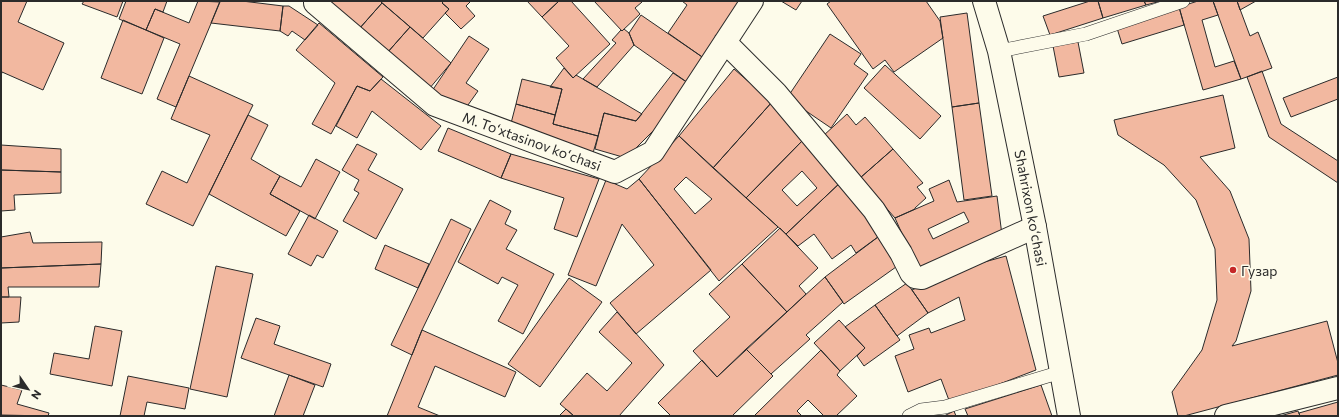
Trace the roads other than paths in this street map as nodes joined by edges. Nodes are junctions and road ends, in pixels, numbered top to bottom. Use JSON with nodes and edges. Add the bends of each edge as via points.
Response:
{"nodes":[{"id":1,"x":752,"y":1,"type":"edge"},
{"id":2,"x":984,"y":1,"type":"edge"},
{"id":3,"x":1183,"y":1,"type":"edge"},
{"id":4,"x":312,"y":2,"type":"edge"},
{"id":5,"x":725,"y":42,"type":"junction"},
{"id":6,"x":999,"y":51,"type":"junction"},
{"id":7,"x":1036,"y":227,"type":"junction"},
{"id":8,"x":1061,"y":372,"type":"junction"},
{"id":9,"x":1338,"y":388,"type":"edge"},
{"id":10,"x":909,"y":416,"type":"edge"},
{"id":11,"x":1069,"y":416,"type":"edge"},
{"id":12,"x":1226,"y":416,"type":"edge"}],
"edges":[{"from":1,"to":5,"type":"street","name":"M. Toʻxtasinov koʻchasi"},
{"from":2,"to":6,"type":"street","name":"Shahrixon koʻchasi"},
{"from":3,"to":6,"type":"lane","via":[[1086,34]]},
{"from":4,"to":5,"type":"street","name":"M. Toʻxtasinov koʻchasi","via":[[435,105],[615,172],[653,152]]},
{"from":5,"to":7,"type":"street","via":[[776,93],[874,210],[915,277],[922,278]]},
{"from":6,"to":7,"type":"street","name":"Shahrixon koʻchasi"},
{"from":7,"to":8,"type":"street","name":"Shahrixon koʻchasi"},
{"from":8,"to":10,"type":"lane","via":[[945,407],[921,410]]},
{"from":8,"to":11,"type":"street","name":"Shahrixon koʻchasi"},
{"from":9,"to":12,"type":"street"}]}
